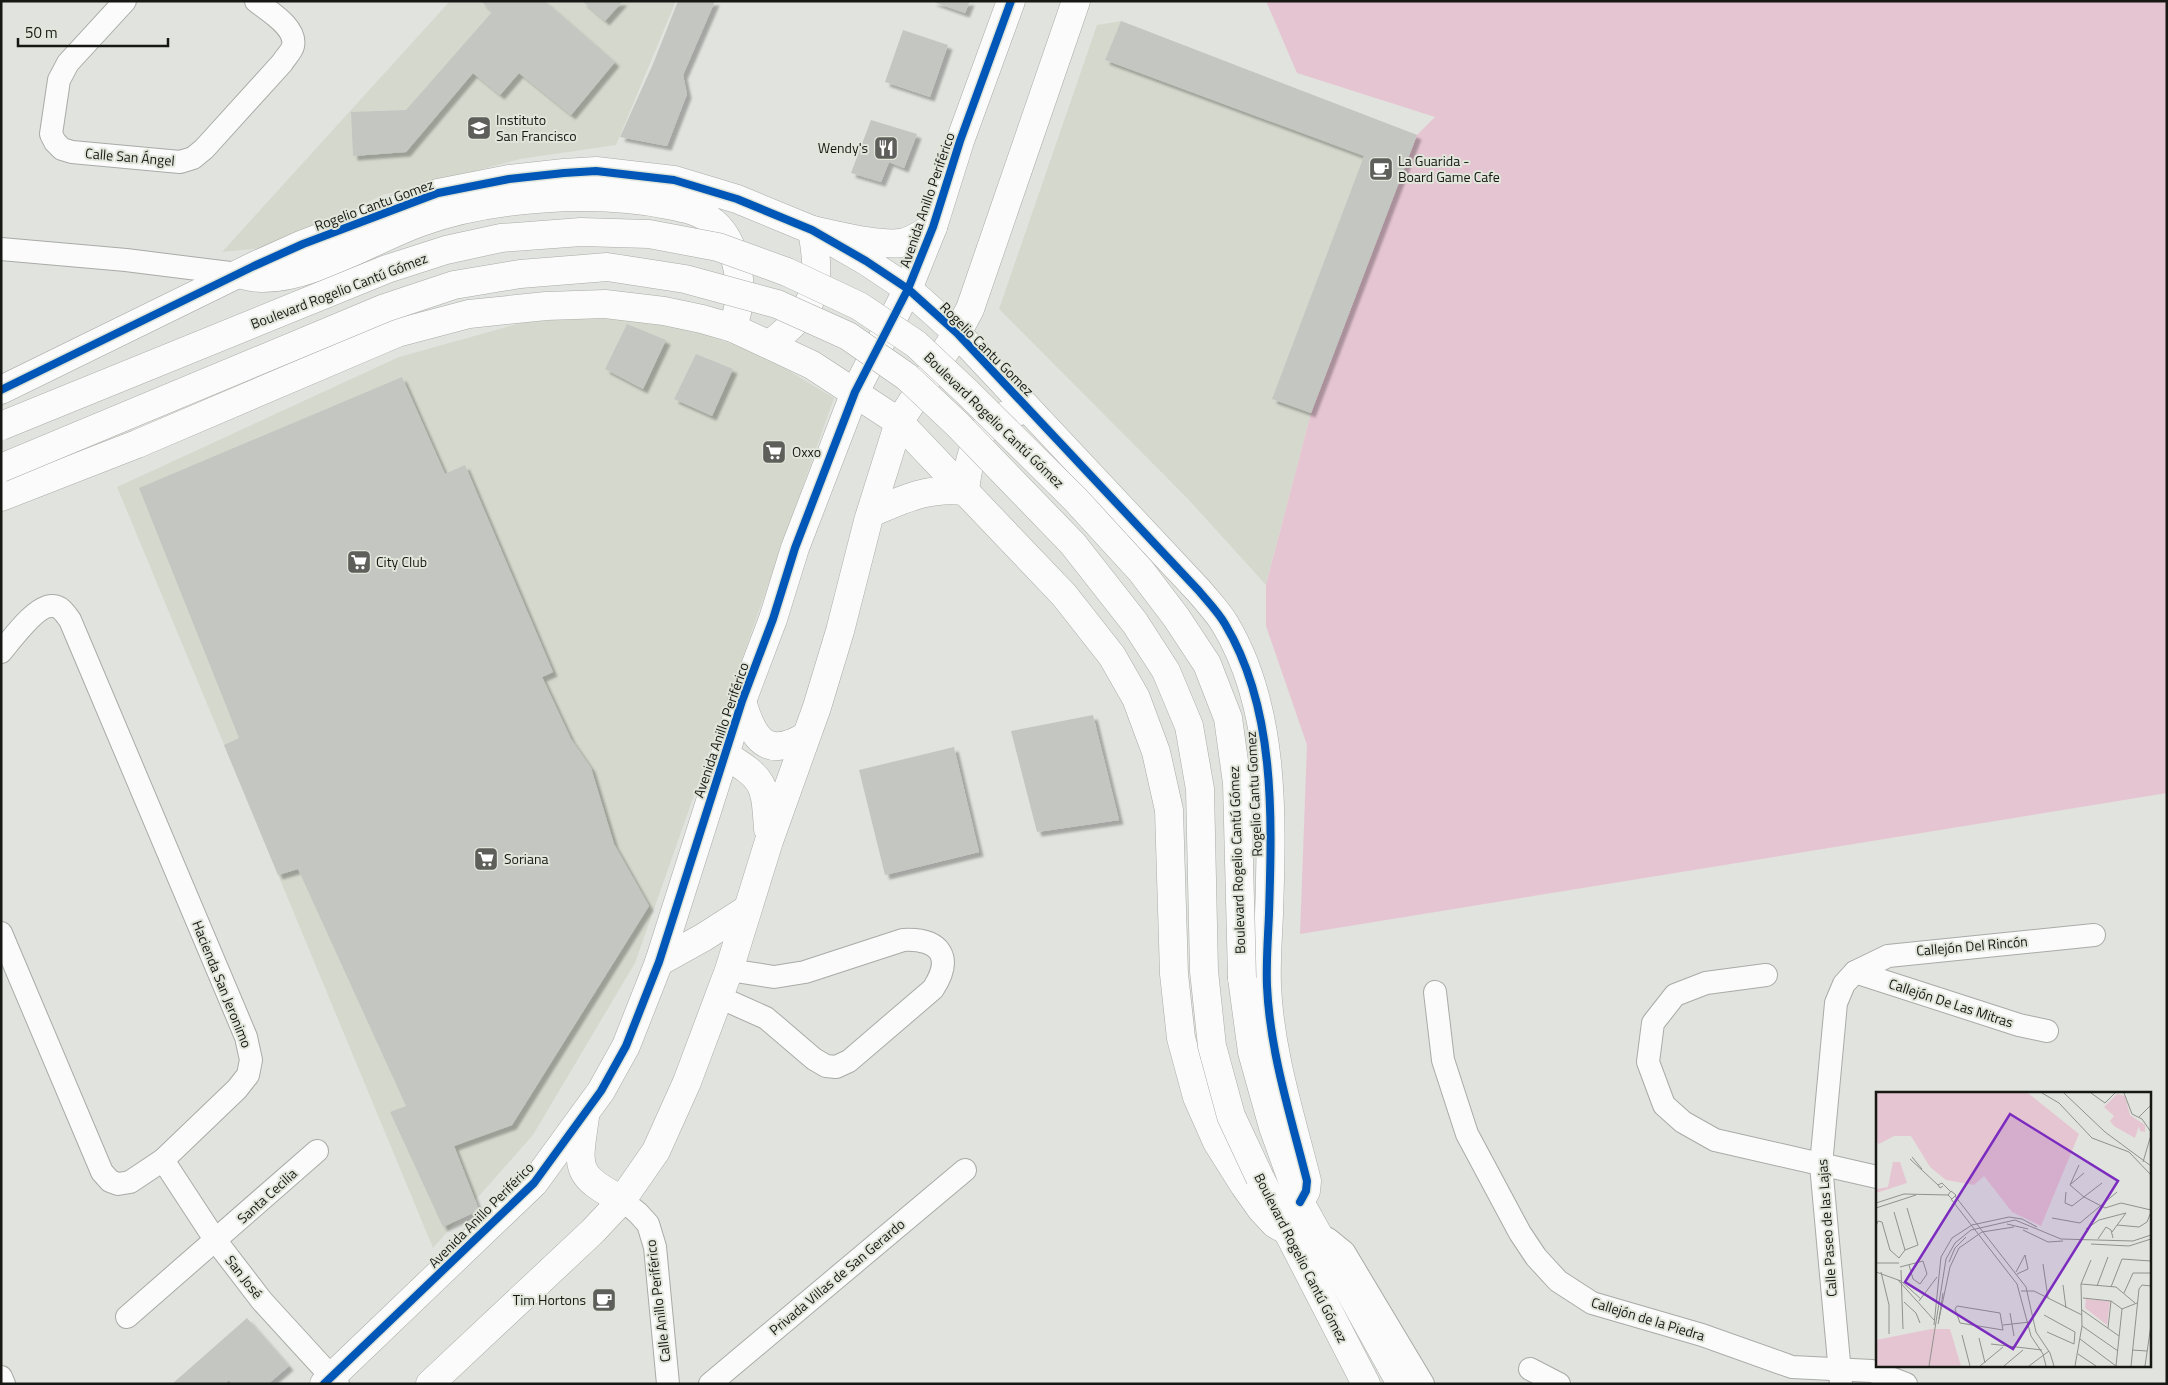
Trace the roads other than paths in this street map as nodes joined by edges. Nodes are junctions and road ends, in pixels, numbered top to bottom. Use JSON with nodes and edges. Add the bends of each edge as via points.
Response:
{"nodes":[{"id":1,"x":126,"y":1,"type":"edge"},
{"id":2,"x":256,"y":1,"type":"edge"},
{"id":3,"x":1011,"y":1,"type":"edge"},
{"id":4,"x":1076,"y":1,"type":"edge"},
{"id":5,"x":933,"y":227,"type":"junction"},
{"id":6,"x":812,"y":230,"type":"junction"},
{"id":7,"x":1,"y":249,"type":"edge"},
{"id":8,"x":238,"y":274,"type":"junction"},
{"id":9,"x":908,"y":289,"type":"junction"},
{"id":10,"x":733,"y":328,"type":"junction"},
{"id":11,"x":957,"y":333,"type":"junction"},
{"id":12,"x":770,"y":344,"type":"junction"},
{"id":13,"x":1,"y":390,"type":"edge"},
{"id":14,"x":855,"y":392,"type":"junction"},
{"id":15,"x":1030,"y":410,"type":"junction"},
{"id":16,"x":899,"y":422,"type":"junction"},
{"id":17,"x":1,"y":426,"type":"edge"},
{"id":18,"x":1,"y":468,"type":"edge"},
{"id":19,"x":965,"y":491,"type":"junction"},
{"id":20,"x":1,"y":497,"type":"edge"},
{"id":21,"x":871,"y":513,"type":"junction"},
{"id":22,"x":1,"y":652,"type":"edge"},
{"id":23,"x":742,"y":701,"type":"junction"},
{"id":24,"x":806,"y":736,"type":"junction"},
{"id":25,"x":725,"y":755,"type":"junction"},
{"id":26,"x":768,"y":841,"type":"junction"},
{"id":27,"x":746,"y":910,"type":"junction"},
{"id":28,"x":1,"y":932,"type":"edge"},
{"id":29,"x":2094,"y":935,"type":"dead end"},
{"id":30,"x":659,"y":962,"type":"junction"},
{"id":31,"x":730,"y":970,"type":"junction"},
{"id":32,"x":1855,"y":972,"type":"junction"},
{"id":33,"x":1766,"y":975,"type":"dead end"},
{"id":34,"x":1435,"y":992,"type":"dead end"},
{"id":35,"x":719,"y":997,"type":"junction"},
{"id":36,"x":2047,"y":1031,"type":"dead end"},
{"id":37,"x":586,"y":1112,"type":"junction"},
{"id":38,"x":317,"y":1150,"type":"dead end"},
{"id":39,"x":163,"y":1160,"type":"junction"},
{"id":40,"x":1821,"y":1165,"type":"junction"},
{"id":41,"x":965,"y":1170,"type":"dead end"},
{"id":42,"x":1876,"y":1177,"type":"edge"},
{"id":43,"x":622,"y":1200,"type":"junction"},
{"id":44,"x":1300,"y":1202,"type":"junction"},
{"id":45,"x":1288,"y":1230,"type":"junction"},
{"id":46,"x":1319,"y":1238,"type":"junction"},
{"id":47,"x":216,"y":1241,"type":"junction"},
{"id":48,"x":127,"y":1317,"type":"dead end"},
{"id":49,"x":1530,"y":1369,"type":"dead end"},
{"id":50,"x":1840,"y":1376,"type":"edge"},
{"id":51,"x":1,"y":1377,"type":"edge"},
{"id":52,"x":331,"y":1381,"type":"edge"},
{"id":53,"x":4,"y":1384,"type":"edge"},
{"id":54,"x":430,"y":1384,"type":"edge"},
{"id":55,"x":668,"y":1384,"type":"edge"},
{"id":56,"x":710,"y":1384,"type":"edge"},
{"id":57,"x":1366,"y":1384,"type":"edge"},
{"id":58,"x":1401,"y":1384,"type":"edge"},
{"id":59,"x":1423,"y":1384,"type":"edge"},
{"id":60,"x":1559,"y":1384,"type":"edge"},
{"id":61,"x":1906,"y":1384,"type":"edge"}],
"edges":[{"from":1,"to":2,"type":"street","name":"Calle San Ángel","via":[[68,63],[59,80],[51,134],[62,149],[180,162],[193,158],[282,63],[293,47],[292,36],[284,25]]},
{"from":3,"to":5,"type":"street","name":"Avenida Anillo Periférico","via":[[960,141]]},
{"from":4,"to":11,"type":"street","via":[[970,309]]},
{"from":5,"to":6,"type":"street","via":[[902,242],[868,240]]},
{"from":5,"to":9,"type":"street","name":"Avenida Anillo Periférico"},
{"from":6,"to":8,"type":"street","name":"Rogelio Cantu Gomez","via":[[737,199],[674,180],[564,172],[438,193],[303,244]]},
{"from":6,"to":9,"type":"street","name":"Rogelio Cantu Gomez"},
{"from":6,"to":12,"type":"street","via":[[817,275],[815,293],[792,327]]},
{"from":7,"to":8,"type":"street"},
{"from":8,"to":10,"type":"street","via":[[282,277],[323,264],[422,222],[475,208],[590,197],[645,200],[702,214],[723,233],[730,245],[739,283],[739,302]]},
{"from":8,"to":13,"type":"street","name":"Rogelio Cantu Gomez"},
{"from":9,"to":11,"type":"street","name":"Rogelio Cantu Gomez"},
{"from":9,"to":14,"type":"street","name":"Avenida Anillo Periférico"},
{"from":10,"to":12,"type":"street"},
{"from":10,"to":20,"type":"street","via":[[664,311],[605,304],[469,314],[397,333],[137,444]]},
{"from":11,"to":15,"type":"street","name":"Rogelio Cantu Gomez"},
{"from":11,"to":16,"type":"street"},
{"from":12,"to":14,"type":"street"},
{"from":14,"to":16,"type":"street"},
{"from":14,"to":23,"type":"street","name":"Avenida Anillo Periférico","via":[[795,548]]},
{"from":15,"to":19,"type":"street","via":[[1010,414],[990,424],[975,442],[968,460]]},
{"from":15,"to":44,"type":"street","name":"Rogelio Cantu Gomez","via":[[1200,591],[1225,623],[1244,662],[1266,745],[1271,855],[1267,986],[1274,1053],[1307,1181]]},
{"from":16,"to":19,"type":"street"},
{"from":16,"to":21,"type":"street"},
{"from":17,"to":44,"type":"street","name":"Boulevard Rogelio Cantú Gómez","bridge":true,"via":[[387,269],[446,250],[502,238],[581,232],[649,234],[718,247],[787,272],[859,306],[916,344],[1076,500],[1141,571],[1207,664],[1228,718],[1237,783],[1242,978],[1252,1052],[1273,1127]]},
{"from":18,"to":45,"type":"street","name":"Boulevard Rogelio Cantú Gómez","bridge":true,"via":[[386,308],[454,285],[501,277],[607,267],[685,279],[777,304],[848,336],[907,378],[957,424],[1073,544],[1135,623],[1166,671],[1188,726],[1200,789],[1204,971],[1212,1046],[1231,1116]]},
{"from":19,"to":21,"type":"street","via":[[923,492]]},
{"from":19,"to":45,"type":"street","via":[[1064,595],[1112,656],[1136,698],[1156,752],[1169,810],[1174,974],[1181,1038],[1197,1097],[1216,1142],[1244,1185],[1275,1224]]},
{"from":21,"to":24,"type":"street","via":[[837,641]]},
{"from":22,"to":39,"type":"street","name":"Hacienda San Jeronimo","via":[[44,607],[54,606],[64,611],[70,620],[246,1038],[251,1060],[248,1075]]},
{"from":23,"to":24,"type":"street","via":[[755,736],[765,744],[779,748]]},
{"from":23,"to":25,"type":"street","name":"Avenida Anillo Periférico"},
{"from":24,"to":26,"type":"street"},
{"from":25,"to":26,"type":"street","via":[[755,774],[761,783],[766,796]]},
{"from":25,"to":30,"type":"street","name":"Avenida Anillo Periférico"},
{"from":26,"to":27,"type":"street"},
{"from":27,"to":30,"type":"street"},
{"from":27,"to":31,"type":"street"},
{"from":28,"to":39,"type":"street","name":"Hacienda San Jeronimo","via":[[102,1172],[110,1182],[130,1182]]},
{"from":29,"to":32,"type":"street","name":"Callejón Del Rincón","via":[[1905,952],[1888,956]]},
{"from":30,"to":37,"type":"street","name":"Avenida Anillo Periférico","via":[[626,1046]]},
{"from":31,"to":35,"type":"street"},
{"from":31,"to":35,"type":"street","via":[[767,976],[805,972],[903,940],[919,939],[934,945],[941,954],[943,966],[941,977],[933,989],[849,1061],[836,1066],[826,1066],[814,1059],[766,1018]]},
{"from":32,"to":36,"type":"street","name":"Callejón De Las Mitras"},
{"from":32,"to":40,"type":"street","name":"Calle Paseo de las Lajas","via":[[1844,984],[1836,1003]]},
{"from":33,"to":40,"type":"street","via":[[1706,983],[1675,995],[1653,1023],[1648,1062],[1664,1104],[1682,1122],[1715,1140]]},
{"from":34,"to":50,"type":"street","name":"Callejón de la Piedra","via":[[1443,1060],[1467,1134],[1520,1233],[1536,1258],[1558,1281],[1592,1304],[1702,1335],[1792,1367]]},
{"from":35,"to":43,"type":"street","via":[[687,1082],[656,1151]]},
{"from":37,"to":43,"type":"street","via":[[581,1164],[588,1179]]},
{"from":37,"to":52,"type":"street","name":"Avenida Anillo Periférico","via":[[534,1183]]},
{"from":38,"to":47,"type":"street","name":"Santa Cecilia"},
{"from":39,"to":47,"type":"street","name":"San José"},
{"from":40,"to":42,"type":"street"},
{"from":40,"to":50,"type":"street","name":"Calle Paseo de las Lajas"},
{"from":41,"to":56,"type":"street","name":"Privada Villas de San Gerardo"},
{"from":43,"to":54,"type":"street","via":[[593,1232]]},
{"from":43,"to":55,"type":"street","name":"Calle Anillo Periférico","via":[[648,1224],[655,1247]]},
{"from":44,"to":46,"type":"street","name":"Boulevard Rogelio Cantú Gómez"},
{"from":45,"to":57,"type":"street","name":"Boulevard Rogelio Cantú Gómez"},
{"from":46,"to":58,"type":"street","name":"Boulevard Rogelio Cantú Gómez"},
{"from":46,"to":59,"type":"street","via":[[1328,1239],[1344,1252]]},
{"from":47,"to":48,"type":"street","name":"Santa Cecilia"},
{"from":47,"to":52,"type":"street","name":"San José"},
{"from":49,"to":60,"type":"street"},
{"from":50,"to":61,"type":"street","name":"Callejón de la Piedra","via":[[1872,1371]]},
{"from":51,"to":53,"type":"street"}]}
